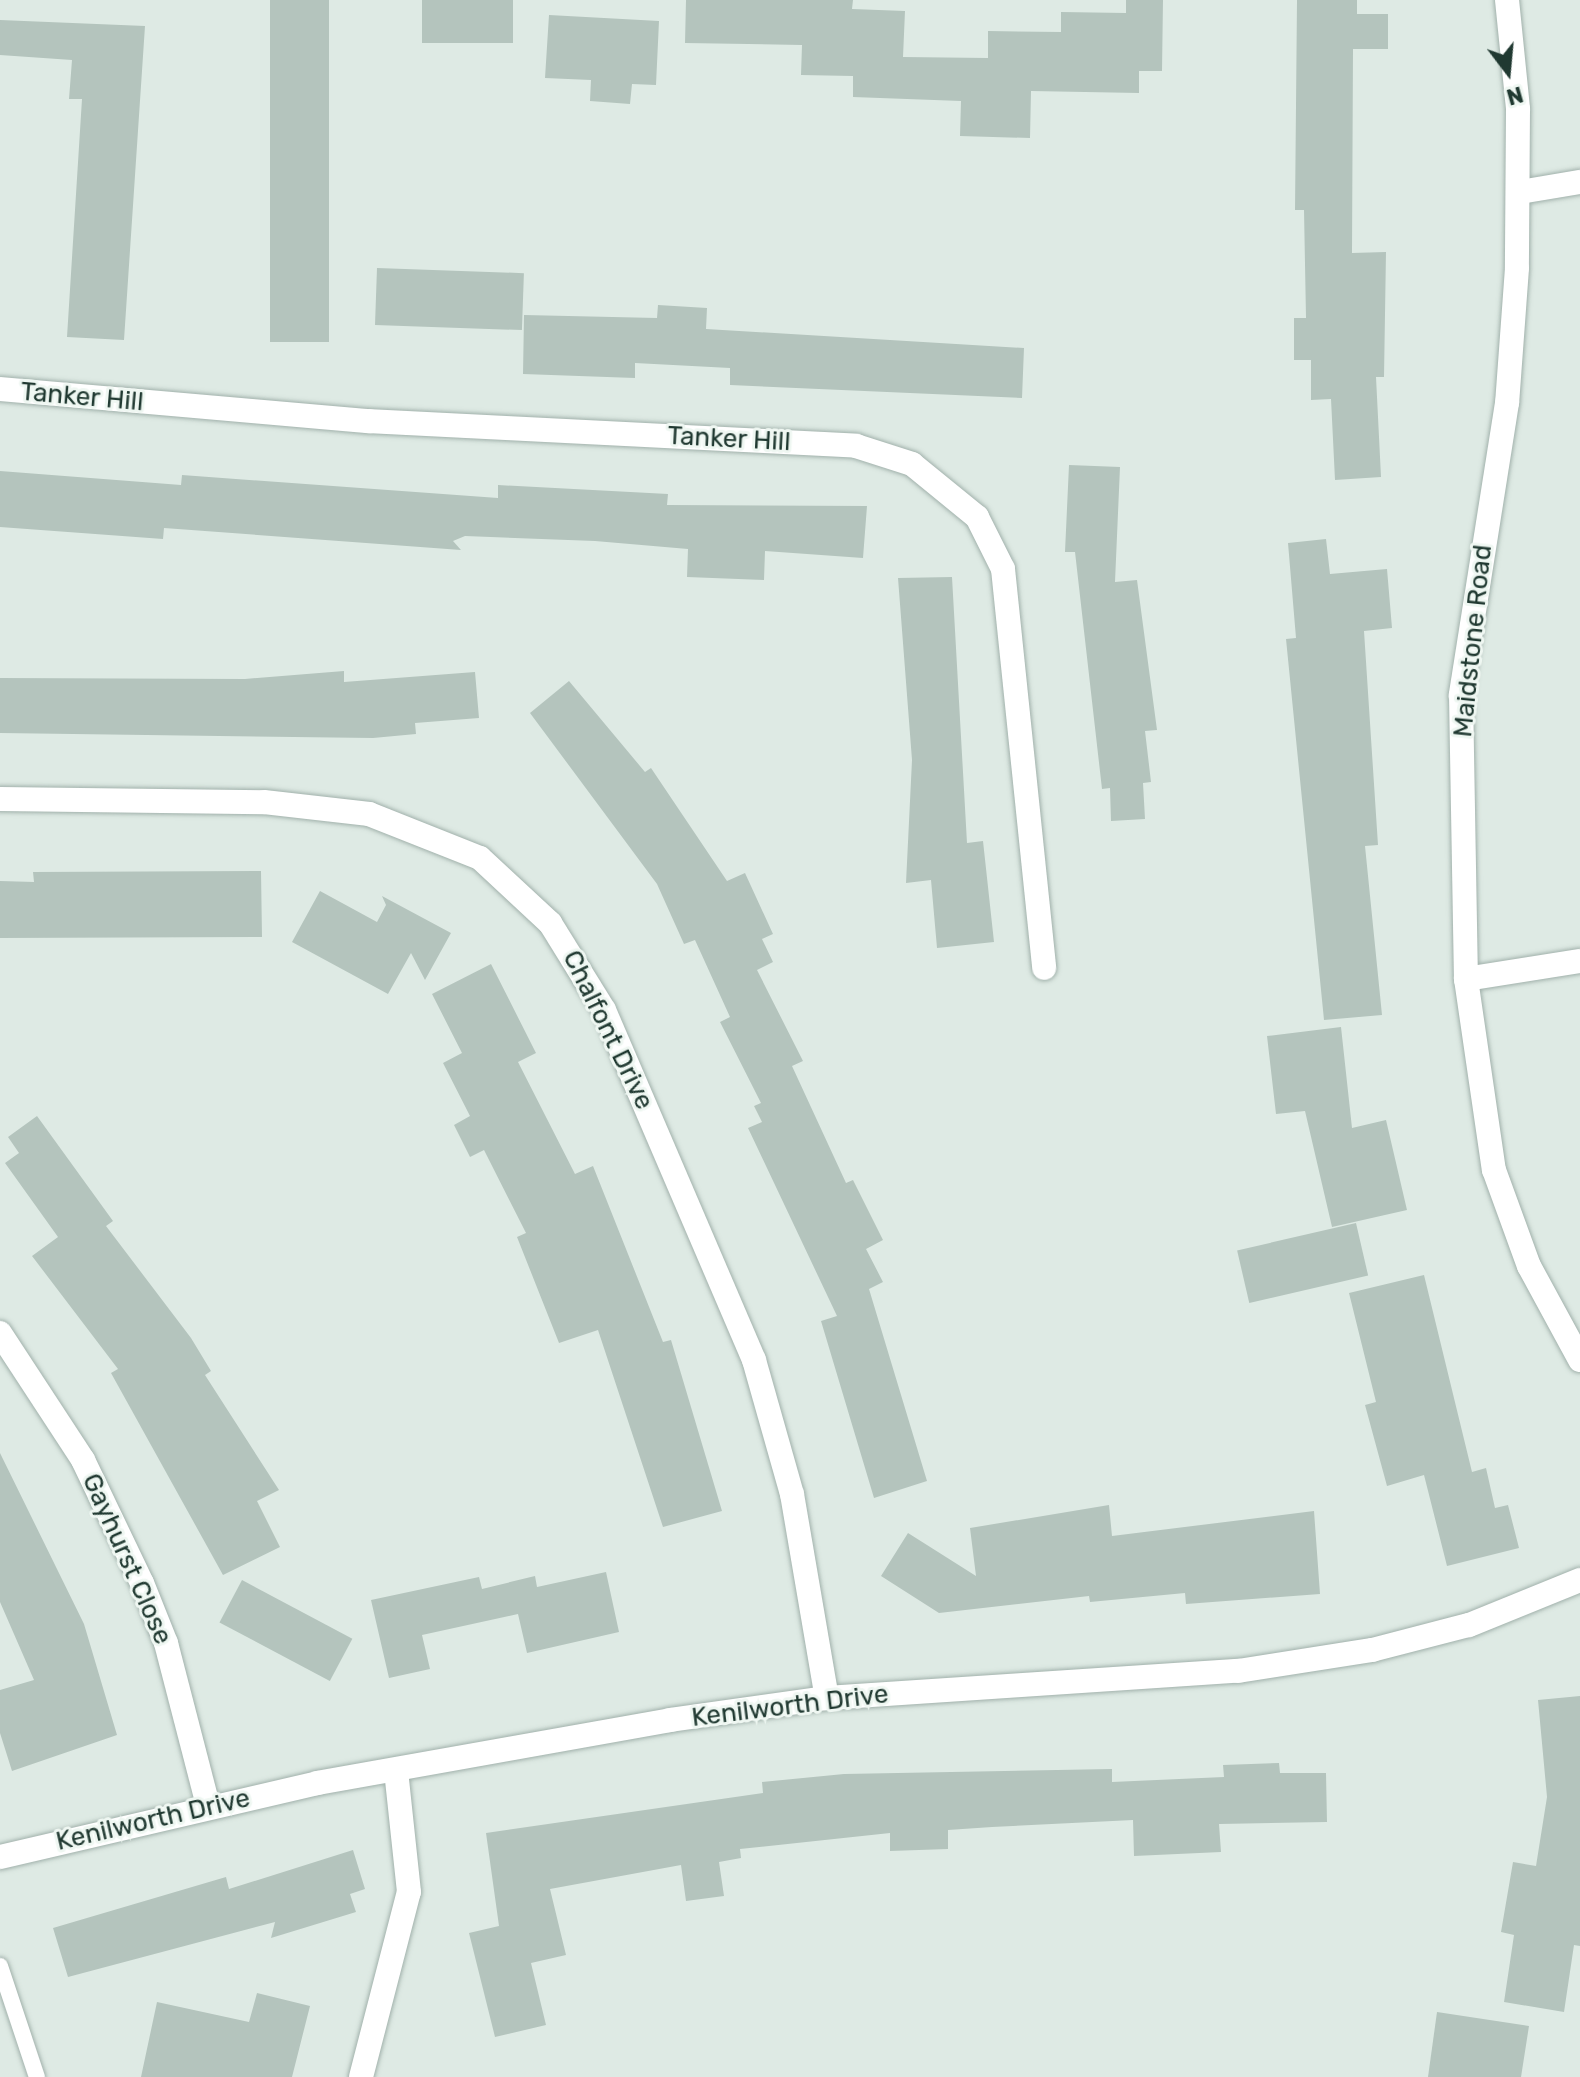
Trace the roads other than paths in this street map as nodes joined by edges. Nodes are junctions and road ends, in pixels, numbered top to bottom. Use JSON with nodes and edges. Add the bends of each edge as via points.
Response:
{"nodes":[{"id":1,"x":1507,"y":0,"type":"edge"},
{"id":2,"x":1580,"y":182,"type":"edge"},
{"id":3,"x":1520,"y":192,"type":"junction"},
{"id":4,"x":0,"y":389,"type":"edge"},
{"id":5,"x":0,"y":799,"type":"edge"},
{"id":6,"x":1580,"y":961,"type":"edge"},
{"id":7,"x":1044,"y":968,"type":"dead end"},
{"id":8,"x":1466,"y":979,"type":"junction"},
{"id":9,"x":0,"y":1333,"type":"edge"},
{"id":10,"x":1580,"y":1360,"type":"edge"},
{"id":11,"x":1580,"y":1580,"type":"edge"},
{"id":12,"x":827,"y":1698,"type":"junction"},
{"id":13,"x":396,"y":1770,"type":"junction"},
{"id":14,"x":208,"y":1805,"type":"junction"},
{"id":15,"x":0,"y":1857,"type":"edge"},
{"id":16,"x":0,"y":1966,"type":"edge"},
{"id":17,"x":37,"y":2077,"type":"edge"},
{"id":18,"x":361,"y":2077,"type":"edge"}],
"edges":[{"from":1,"to":3,"type":"street","name":"Maidstone Road"},
{"from":2,"to":3,"type":"street"},
{"from":3,"to":8,"type":"street","name":"Maidstone Road","via":[[1508,390],[1461,695]]},
{"from":4,"to":7,"type":"street","name":"Tanker Hill","via":[[369,421],[856,446],[912,464],[977,517],[1003,569]]},
{"from":5,"to":12,"type":"street","name":"Chalfont Drive","via":[[264,802],[369,814],[480,858],[550,923],[604,1010],[754,1360],[792,1494]]},
{"from":6,"to":8,"type":"street"},
{"from":8,"to":10,"type":"street","name":"Maidstone Road","via":[[1494,1170],[1523,1254]]},
{"from":9,"to":14,"type":"street","name":"Gayhurst Close","via":[[83,1460],[142,1583],[171,1658]]},
{"from":11,"to":12,"type":"street","name":"Kenilworth Drive","via":[[1469,1625],[1301,1662]]},
{"from":12,"to":13,"type":"street","name":"Kenilworth Drive"},
{"from":13,"to":14,"type":"street","name":"Kenilworth Drive"},
{"from":13,"to":18,"type":"street","via":[[409,1892]]},
{"from":14,"to":15,"type":"street","name":"Kenilworth Drive"},
{"from":16,"to":17,"type":"lane"}]}
